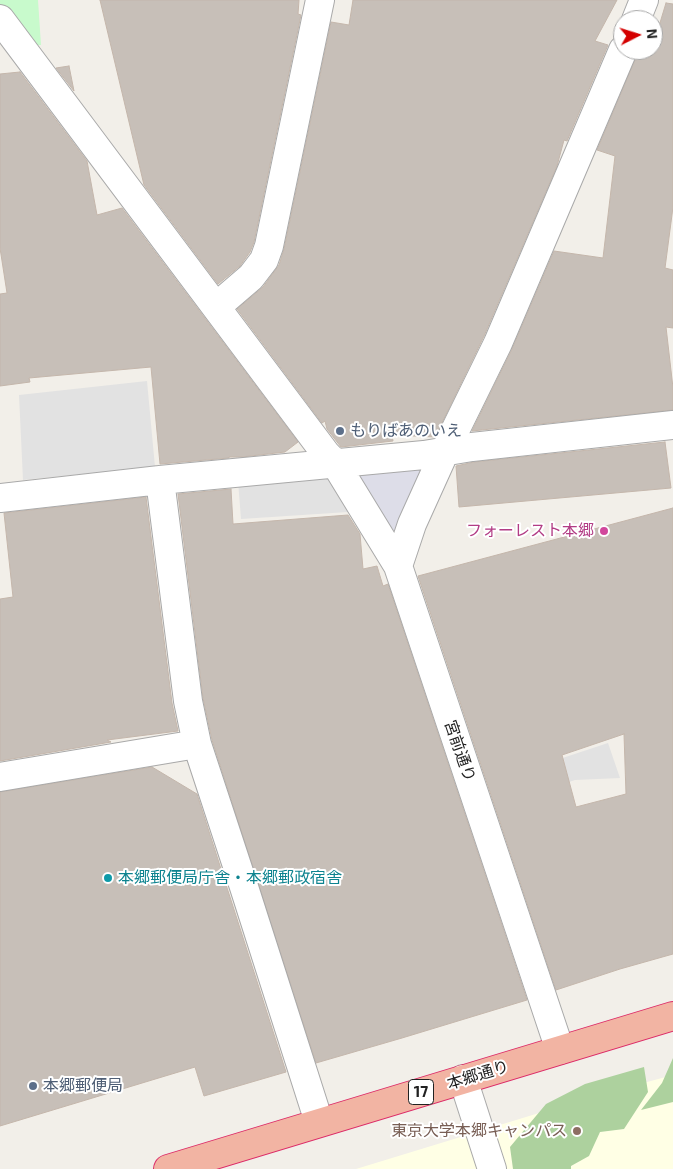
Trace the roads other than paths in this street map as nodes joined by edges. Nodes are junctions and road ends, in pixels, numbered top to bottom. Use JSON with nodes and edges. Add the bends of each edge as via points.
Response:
{"nodes":[{"id":1,"x":320,"y":0,"type":"edge"},
{"id":2,"x":0,"y":19,"type":"edge"},
{"id":3,"x":619,"y":60,"type":"edge"},
{"id":4,"x":216,"y":307,"type":"junction"},
{"id":5,"x":673,"y":425,"type":"edge"},
{"id":6,"x":445,"y":451,"type":"junction"},
{"id":7,"x":336,"y":463,"type":"junction"},
{"id":8,"x":160,"y":480,"type":"junction"},
{"id":9,"x":0,"y":498,"type":"edge"},
{"id":10,"x":398,"y":566,"type":"junction"},
{"id":11,"x":197,"y":744,"type":"junction"},
{"id":12,"x":0,"y":776,"type":"edge"},
{"id":13,"x":673,"y":1016,"type":"edge"},
{"id":14,"x":560,"y":1050,"type":"junction"},
{"id":15,"x":463,"y":1079,"type":"junction"},
{"id":16,"x":319,"y":1122,"type":"junction"},
{"id":17,"x":168,"y":1169,"type":"edge"},
{"id":18,"x":492,"y":1169,"type":"edge"}],
"edges":[{"from":1,"to":4,"type":"street","via":[[269,246],[264,260],[251,277]]},
{"from":2,"to":4,"type":"street","name":"宮前通り"},
{"from":3,"to":6,"type":"street","via":[[498,343]]},
{"from":4,"to":7,"type":"street","name":"宮前通り"},
{"from":5,"to":6,"type":"street"},
{"from":6,"to":7,"type":"street"},
{"from":6,"to":10,"type":"street","via":[[412,524]]},
{"from":7,"to":8,"type":"street"},
{"from":7,"to":10,"type":"street","name":"宮前通り"},
{"from":8,"to":9,"type":"street"},
{"from":8,"to":11,"type":"street","via":[[188,701]]},
{"from":10,"to":14,"type":"street","name":"宮前通り"},
{"from":11,"to":12,"type":"street"},
{"from":11,"to":16,"type":"street"},
{"from":13,"to":14,"type":"highway","name":"本郷通り","number":"17"},
{"from":14,"to":15,"type":"highway","name":"本郷通り","number":"17"},
{"from":15,"to":16,"type":"highway","name":"本郷通り","number":"17"},
{"from":15,"to":18,"type":"street"},
{"from":16,"to":17,"type":"highway","name":"本郷通り","number":"17"}]}
